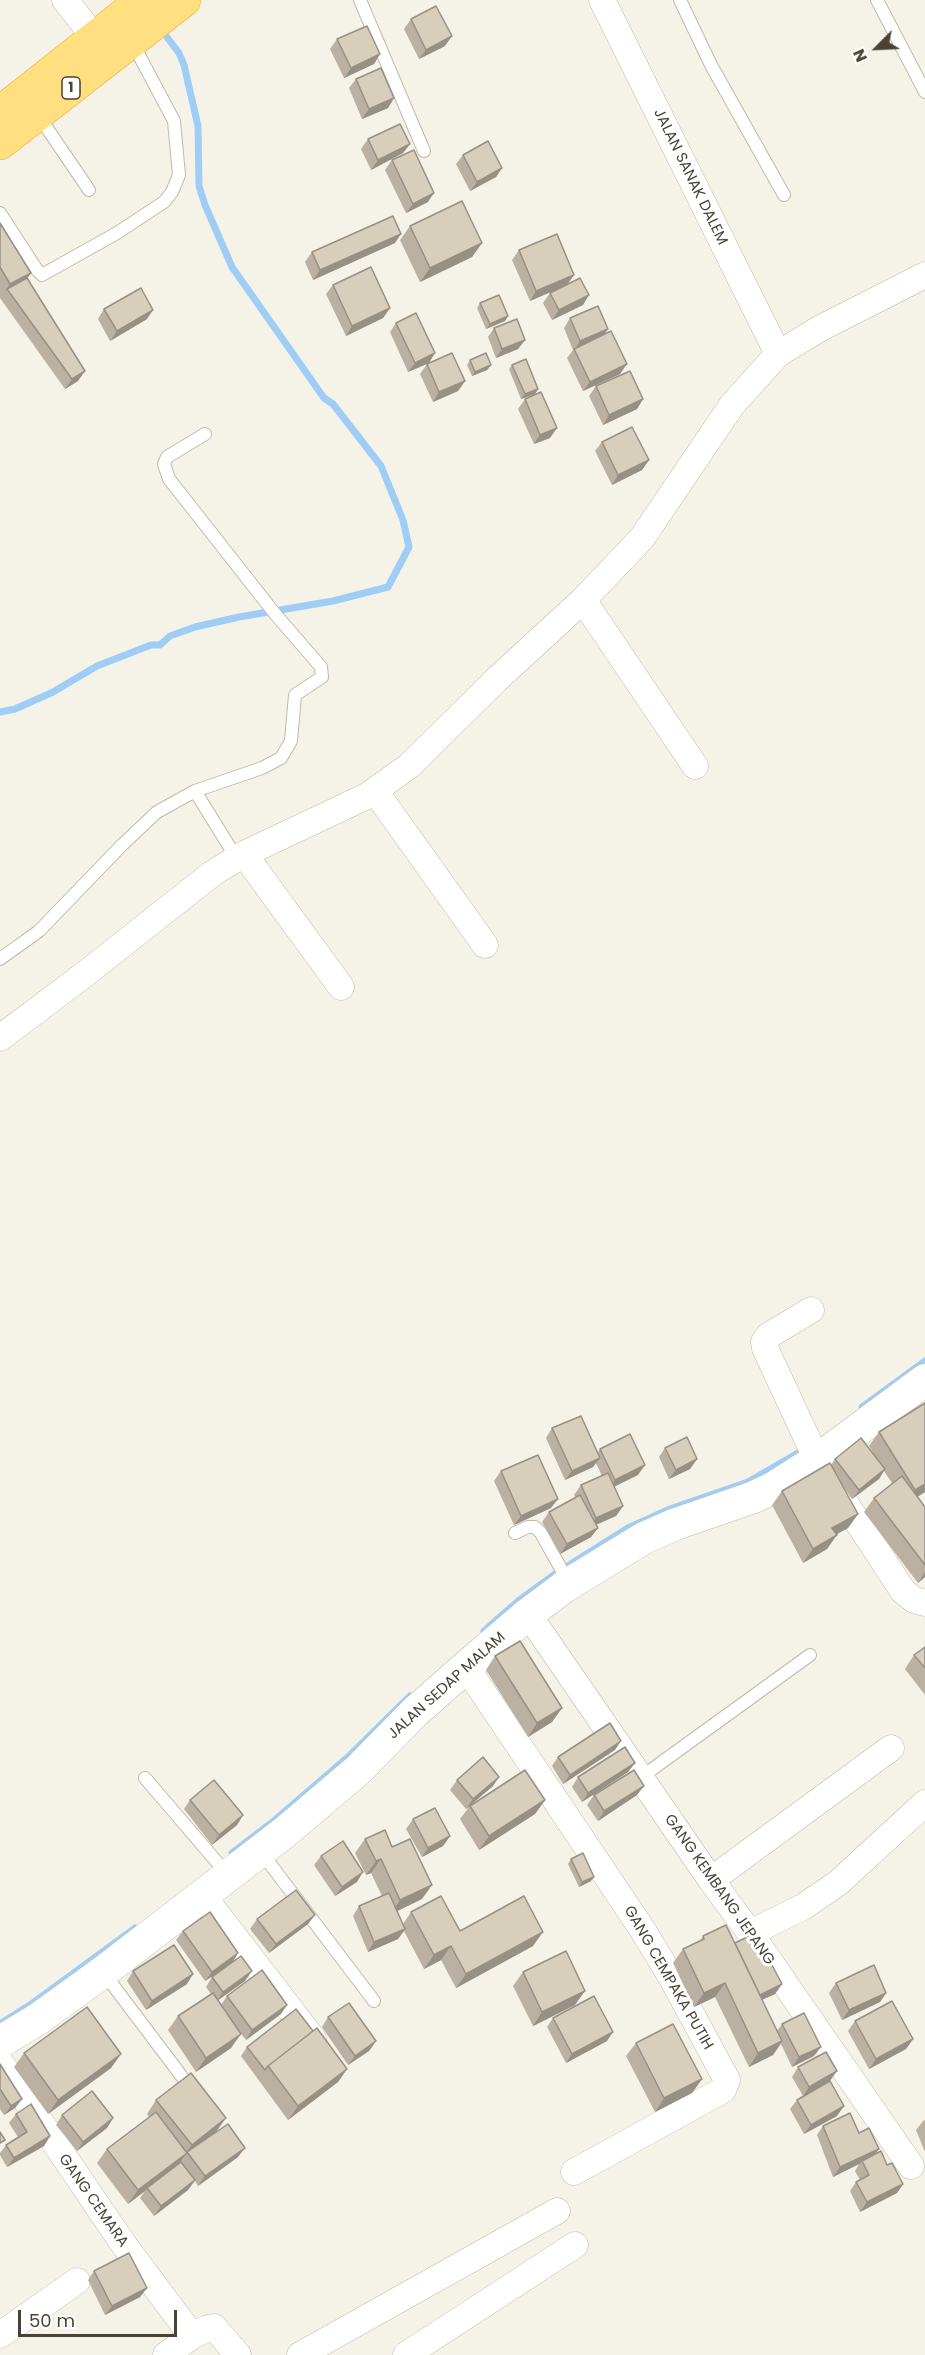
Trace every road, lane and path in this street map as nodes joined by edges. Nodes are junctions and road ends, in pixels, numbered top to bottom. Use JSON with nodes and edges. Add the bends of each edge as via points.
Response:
{"nodes":[{"id":1,"x":65,"y":0,"type":"edge"},
{"id":2,"x":184,"y":0,"type":"edge"},
{"id":3,"x":360,"y":0,"type":"edge"},
{"id":4,"x":602,"y":0,"type":"edge"},
{"id":5,"x":680,"y":0,"type":"edge"},
{"id":6,"x":877,"y":0,"type":"edge"},
{"id":7,"x":136,"y":21,"type":"edge"},
{"id":8,"x":95,"y":38,"type":"junction"},
{"id":9,"x":925,"y":92,"type":"edge"},
{"id":10,"x":0,"y":112,"type":"edge"},
{"id":11,"x":37,"y":114,"type":"junction"},
{"id":12,"x":0,"y":143,"type":"edge"},
{"id":13,"x":424,"y":151,"type":"dead end"},
{"id":14,"x":89,"y":190,"type":"dead end"},
{"id":15,"x":784,"y":195,"type":"dead end"},
{"id":16,"x":0,"y":213,"type":"edge"},
{"id":17,"x":925,"y":275,"type":"edge"},
{"id":18,"x":778,"y":354,"type":"junction"},
{"id":19,"x":205,"y":434,"type":"dead end"},
{"id":20,"x":583,"y":600,"type":"junction"},
{"id":21,"x":695,"y":766,"type":"dead end"},
{"id":22,"x":195,"y":791,"type":"junction"},
{"id":23,"x":375,"y":791,"type":"junction"},
{"id":24,"x":241,"y":857,"type":"junction"},
{"id":25,"x":485,"y":945,"type":"dead end"},
{"id":26,"x":0,"y":959,"type":"edge"},
{"id":27,"x":341,"y":987,"type":"dead end"},
{"id":28,"x":0,"y":1038,"type":"edge"},
{"id":29,"x":811,"y":1310,"type":"dead end"},
{"id":30,"x":925,"y":1380,"type":"edge"},
{"id":31,"x":812,"y":1447,"type":"junction"},
{"id":32,"x":515,"y":1533,"type":"dead end"},
{"id":33,"x":563,"y":1573,"type":"junction"},
{"id":34,"x":925,"y":1603,"type":"edge"},
{"id":35,"x":528,"y":1614,"type":"junction"},
{"id":36,"x":810,"y":1655,"type":"dead end"},
{"id":37,"x":466,"y":1668,"type":"junction"},
{"id":38,"x":891,"y":1748,"type":"dead end"},
{"id":39,"x":145,"y":1778,"type":"dead end"},
{"id":40,"x":640,"y":1778,"type":"junction"},
{"id":41,"x":925,"y":1803,"type":"edge"},
{"id":42,"x":260,"y":1851,"type":"junction"},
{"id":43,"x":224,"y":1870,"type":"junction"},
{"id":44,"x":711,"y":1880,"type":"junction"},
{"id":45,"x":203,"y":1896,"type":"junction"},
{"id":46,"x":750,"y":1933,"type":"junction"},
{"id":47,"x":103,"y":1972,"type":"junction"},
{"id":48,"x":374,"y":2001,"type":"dead end"},
{"id":49,"x":0,"y":2042,"type":"edge"},
{"id":50,"x":0,"y":2061,"type":"edge"},
{"id":51,"x":329,"y":2061,"type":"edge"},
{"id":52,"x":202,"y":2103,"type":"edge"},
{"id":53,"x":910,"y":2166,"type":"dead end"},
{"id":54,"x":574,"y":2172,"type":"dead end"},
{"id":55,"x":558,"y":2211,"type":"dead end"},
{"id":56,"x":575,"y":2245,"type":"dead end"},
{"id":57,"x":77,"y":2281,"type":"dead end"},
{"id":58,"x":0,"y":2335,"type":"edge"},
{"id":59,"x":192,"y":2336,"type":"junction"},
{"id":60,"x":166,"y":2355,"type":"edge"},
{"id":61,"x":238,"y":2355,"type":"edge"},
{"id":62,"x":300,"y":2355,"type":"edge"},
{"id":63,"x":406,"y":2355,"type":"edge"}],
"edges":[{"from":1,"to":8,"type":"street"},
{"from":2,"to":7,"type":"highway","number":"1"},
{"from":3,"to":13,"type":"lane"},
{"from":4,"to":18,"type":"street","name":"JALAN SANAK DALEM"},
{"from":5,"to":15,"type":"lane","via":[[711,65]]},
{"from":6,"to":9,"type":"lane"},
{"from":7,"to":8,"type":"highway","number":"1"},
{"from":7,"to":11,"type":"highway","number":"1"},
{"from":7,"to":16,"type":"lane","via":[[174,121],[179,176],[172,192],[164,202],[117,233],[42,275]]},
{"from":8,"to":10,"type":"highway","number":"1"},
{"from":11,"to":12,"type":"highway","number":"1"},
{"from":11,"to":14,"type":"lane"},
{"from":17,"to":18,"type":"street"},
{"from":18,"to":20,"type":"street","via":[[732,405],[642,538]]},
{"from":19,"to":22,"type":"lane","via":[[167,457],[165,471],[321,667],[322,677],[295,695],[291,741],[281,758]]},
{"from":20,"to":21,"type":"street"},
{"from":20,"to":23,"type":"street","via":[[409,766]]},
{"from":22,"to":24,"type":"lane"},
{"from":22,"to":26,"type":"lane","via":[[158,812],[39,931]]},
{"from":23,"to":24,"type":"street"},
{"from":23,"to":25,"type":"street"},
{"from":24,"to":27,"type":"street"},
{"from":24,"to":28,"type":"street","via":[[187,891],[136,935]]},
{"from":29,"to":31,"type":"street","via":[[764,1342]]},
{"from":30,"to":31,"type":"street","name":"JALAN SEDAP MALAM"},
{"from":31,"to":33,"type":"street","name":"JALAN SEDAP MALAM","via":[[794,1476],[754,1497],[676,1524]]},
{"from":31,"to":34,"type":"street","via":[[903,1591]]},
{"from":32,"to":33,"type":"lane","via":[[535,1527]]},
{"from":33,"to":35,"type":"street","name":"JALAN SEDAP MALAM"},
{"from":35,"to":37,"type":"street","name":"JALAN SEDAP MALAM"},
{"from":35,"to":40,"type":"street","name":"GANG KEMBANG JEPANG"},
{"from":36,"to":40,"type":"lane"},
{"from":37,"to":42,"type":"street","name":"JALAN SEDAP MALAM","via":[[416,1711],[358,1770]]},
{"from":37,"to":54,"type":"street","name":"GANG CEMPAKA PUTIH","via":[[644,1932],[727,2080],[723,2090]]},
{"from":38,"to":44,"type":"street"},
{"from":39,"to":43,"type":"lane"},
{"from":40,"to":44,"type":"street","name":"GANG KEMBANG JEPANG"},
{"from":41,"to":46,"type":"street","via":[[838,1883],[803,1907]]},
{"from":42,"to":43,"type":"street","name":"JALAN SEDAP MALAM"},
{"from":42,"to":48,"type":"lane"},
{"from":43,"to":45,"type":"street","name":"JALAN SEDAP MALAM"},
{"from":44,"to":46,"type":"street","name":"GANG KEMBANG JEPANG"},
{"from":45,"to":47,"type":"street","name":"JALAN SEDAP MALAM"},
{"from":45,"to":51,"type":"street"},
{"from":46,"to":53,"type":"street","name":"GANG KEMBANG JEPANG"},
{"from":47,"to":49,"type":"street","name":"JALAN SEDAP MALAM"},
{"from":47,"to":52,"type":"lane"},
{"from":50,"to":59,"type":"street","name":"GANG CEMARA","via":[[122,2242]]},
{"from":55,"to":62,"type":"street"},
{"from":56,"to":63,"type":"street"},
{"from":57,"to":58,"type":"street"},
{"from":59,"to":60,"type":"street"},
{"from":59,"to":61,"type":"street","via":[[214,2327]]}]}
